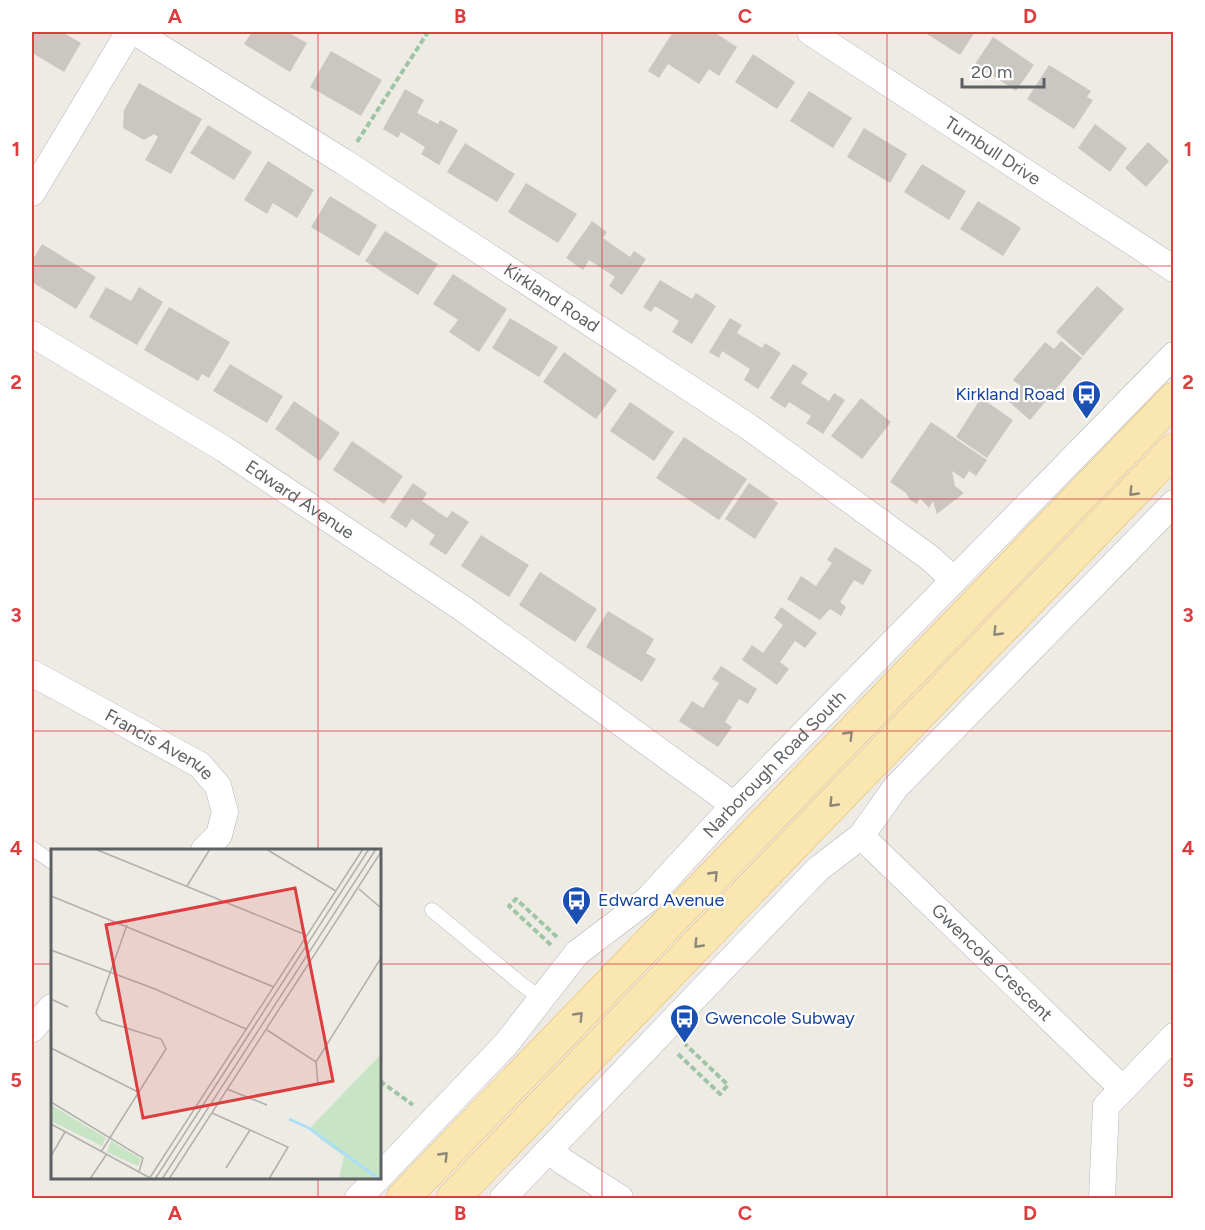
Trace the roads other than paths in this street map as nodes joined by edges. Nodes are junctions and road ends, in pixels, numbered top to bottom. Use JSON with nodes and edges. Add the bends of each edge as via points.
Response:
{"nodes":[{"id":1,"x":129,"y":32,"type":"edge"},
{"id":2,"x":135,"y":32,"type":"edge"},
{"id":3,"x":810,"y":32,"type":"edge"},
{"id":4,"x":32,"y":193,"type":"edge"},
{"id":5,"x":1173,"y":269,"type":"edge"},
{"id":6,"x":32,"y":333,"type":"edge"},
{"id":7,"x":1173,"y":355,"type":"edge"},
{"id":8,"x":1173,"y":399,"type":"edge"},
{"id":9,"x":1173,"y":450,"type":"edge"},
{"id":10,"x":1173,"y":502,"type":"edge"},
{"id":11,"x":954,"y":580,"type":"junction"},
{"id":12,"x":32,"y":673,"type":"edge"},
{"id":13,"x":734,"y":805,"type":"junction"},
{"id":14,"x":861,"y":836,"type":"junction"},
{"id":15,"x":32,"y":848,"type":"edge"},
{"id":16,"x":205,"y":849,"type":"edge"},
{"id":17,"x":51,"y":861,"type":"edge"},
{"id":18,"x":432,"y":910,"type":"dead end"},
{"id":19,"x":541,"y":998,"type":"junction"},
{"id":20,"x":51,"y":1008,"type":"edge"},
{"id":21,"x":32,"y":1029,"type":"edge"},
{"id":22,"x":1173,"y":1036,"type":"edge"},
{"id":23,"x":1123,"y":1089,"type":"junction"},
{"id":24,"x":550,"y":1149,"type":"junction"},
{"id":25,"x":381,"y":1175,"type":"edge"},
{"id":26,"x":377,"y":1179,"type":"edge"},
{"id":27,"x":358,"y":1198,"type":"edge"},
{"id":28,"x":403,"y":1198,"type":"edge"},
{"id":29,"x":453,"y":1198,"type":"edge"},
{"id":30,"x":502,"y":1198,"type":"edge"},
{"id":31,"x":620,"y":1198,"type":"edge"},
{"id":32,"x":1102,"y":1198,"type":"edge"}],
"edges":[{"from":1,"to":4,"type":"street"},
{"from":2,"to":11,"type":"street","name":"Kirkland Road","via":[[344,162],[749,427],[930,558]]},
{"from":3,"to":5,"type":"street","name":"Turnbull Drive"},
{"from":6,"to":13,"type":"street","name":"Edward Avenue","via":[[224,449],[462,608]]},
{"from":7,"to":11,"type":"street","name":"Narborough Road South"},
{"from":28,"to":8,"type":"main road","name":"Narborough Road South","one_way":true},
{"from":9,"to":29,"type":"main road","one_way":true},
{"from":10,"to":14,"type":"street","via":[[896,787]]},
{"from":11,"to":13,"type":"street","name":"Narborough Road South"},
{"from":12,"to":16,"type":"street","name":"Francis Avenue","via":[[200,765],[218,786],[225,813],[219,835]]},
{"from":13,"to":19,"type":"street","name":"Narborough Road South","via":[[647,900],[577,953]]},
{"from":14,"to":23,"type":"street","name":"Gwencole Crescent"},
{"from":14,"to":24,"type":"street","via":[[818,869]]},
{"from":15,"to":17,"type":"lane"},
{"from":18,"to":19,"type":"lane"},
{"from":19,"to":25,"type":"street","name":"Narborough Road South","via":[[506,1044]]},
{"from":20,"to":21,"type":"street"},
{"from":22,"to":23,"type":"street"},
{"from":23,"to":32,"type":"street","via":[[1106,1106]]},
{"from":24,"to":30,"type":"street"},
{"from":24,"to":31,"type":"street"},
{"from":26,"to":27,"type":"street","name":"Narborough Road South"}]}
